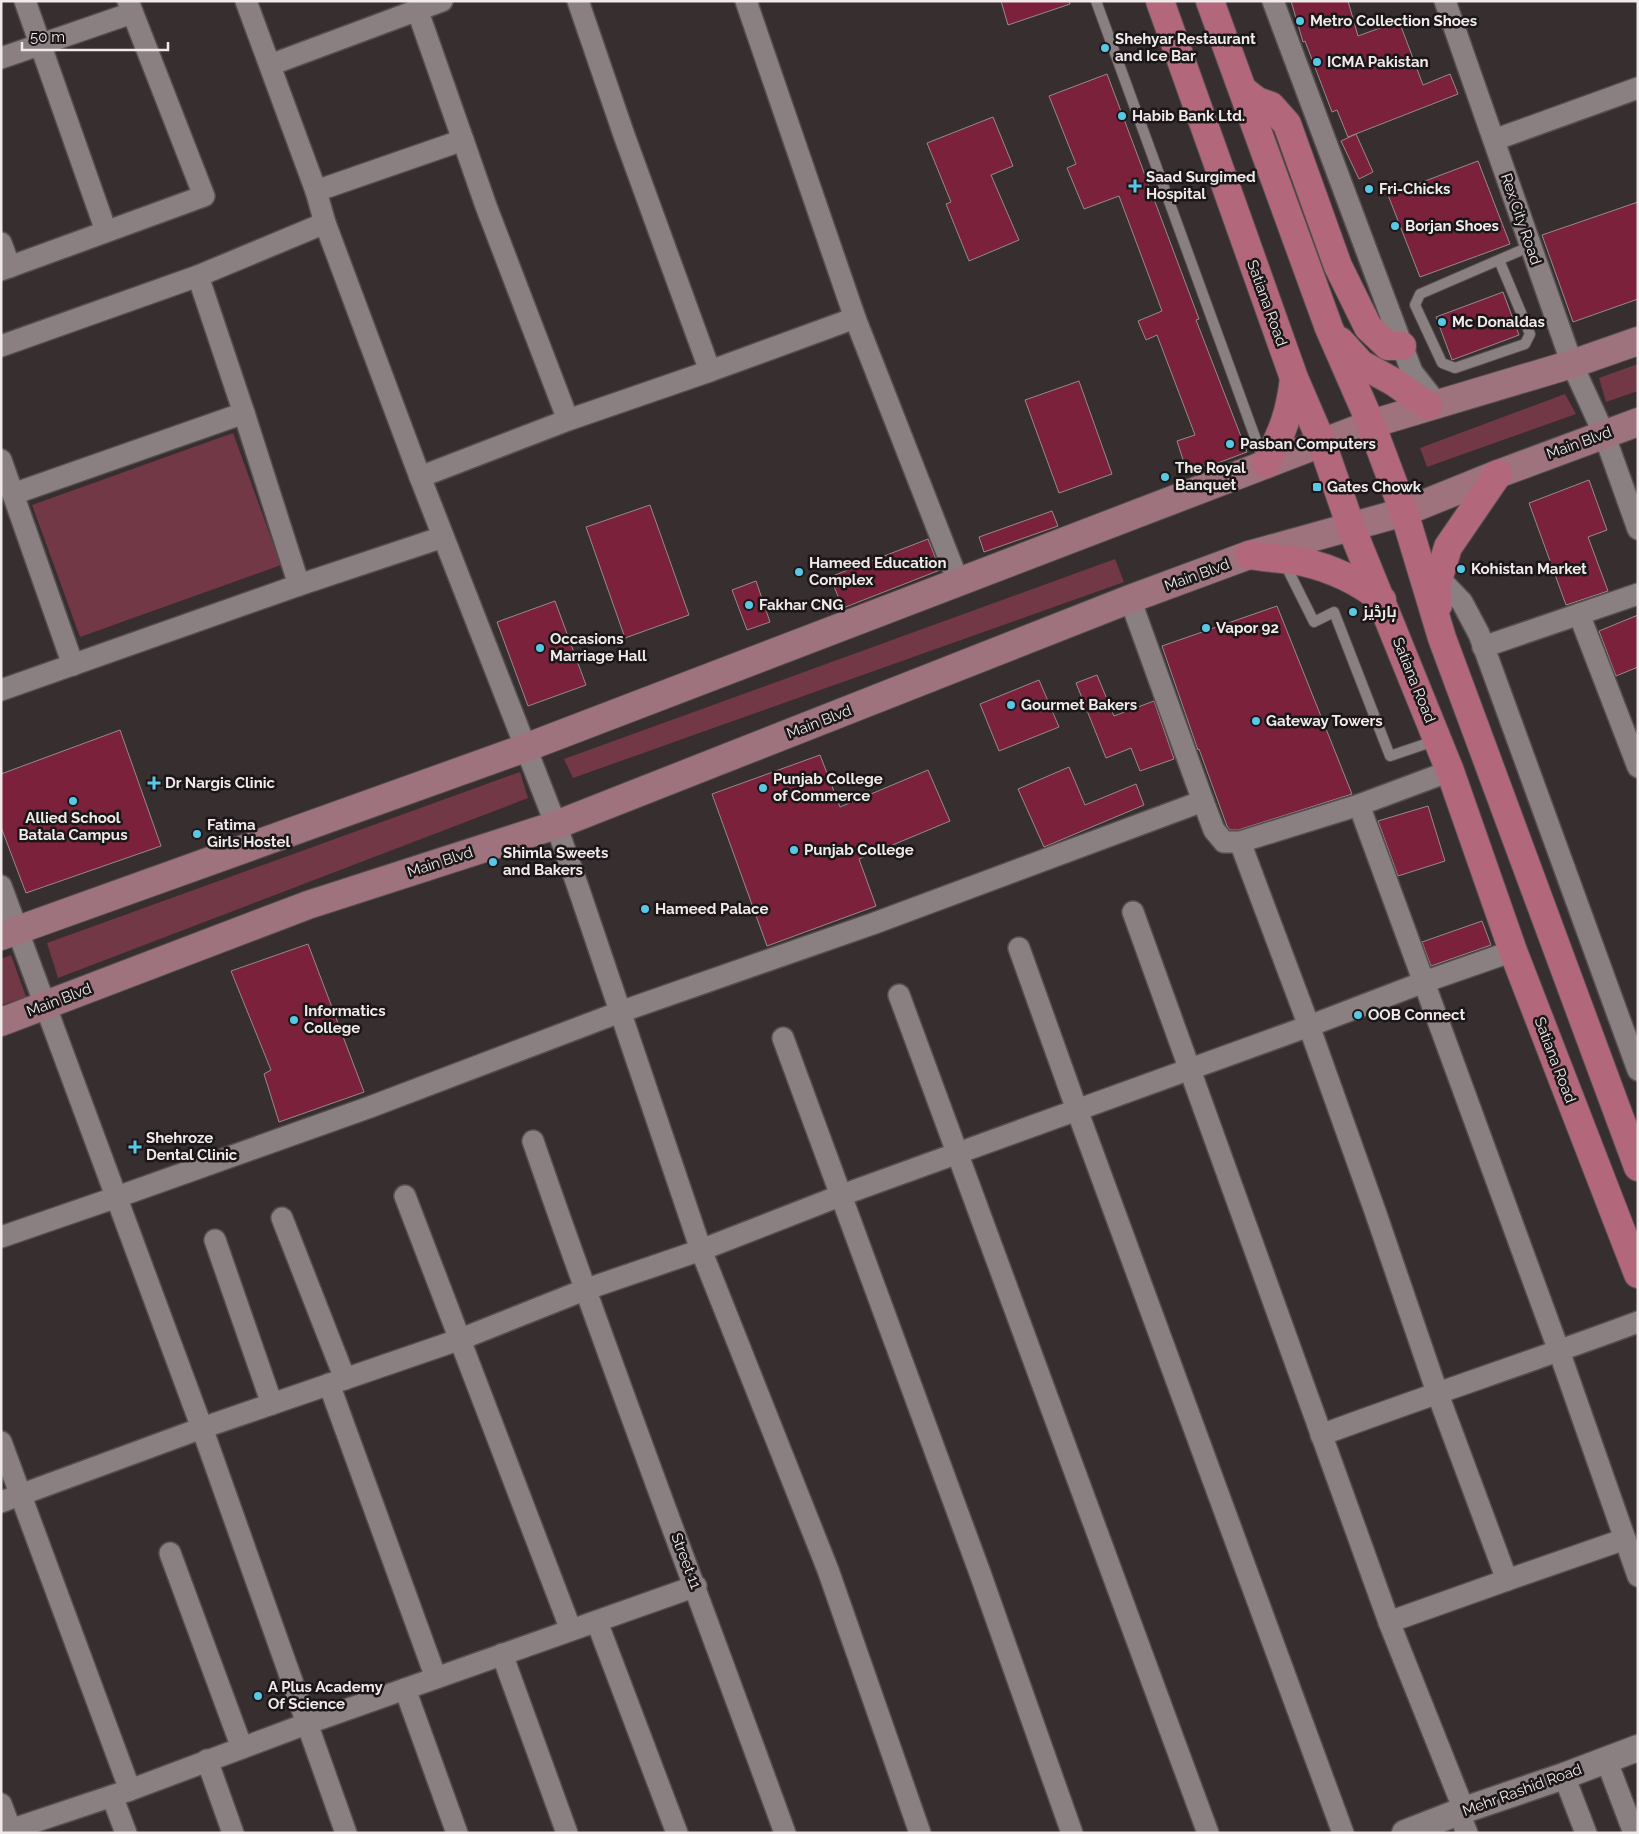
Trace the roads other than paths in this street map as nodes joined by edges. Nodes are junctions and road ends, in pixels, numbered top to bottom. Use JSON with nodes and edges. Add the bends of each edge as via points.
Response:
{"nodes":[{"id":1,"x":25,"y":1,"type":"edge"},
{"id":2,"x":246,"y":1,"type":"edge"},
{"id":3,"x":442,"y":1,"type":"edge"},
{"id":4,"x":578,"y":1,"type":"edge"},
{"id":5,"x":746,"y":1,"type":"edge"},
{"id":6,"x":1096,"y":1,"type":"edge"},
{"id":7,"x":1160,"y":1,"type":"edge"},
{"id":8,"x":1210,"y":1,"type":"edge"},
{"id":9,"x":1274,"y":1,"type":"edge"},
{"id":10,"x":1445,"y":1,"type":"edge"},
{"id":11,"x":130,"y":7,"type":"edge"},
{"id":12,"x":417,"y":9,"type":"junction"},
{"id":13,"x":41,"y":44,"type":"junction"},
{"id":14,"x":1,"y":58,"type":"edge"},
{"id":15,"x":270,"y":65,"type":"junction"},
{"id":16,"x":1638,"y":88,"type":"edge"},
{"id":17,"x":1243,"y":90,"type":"junction"},
{"id":18,"x":463,"y":140,"type":"junction"},
{"id":19,"x":1494,"y":140,"type":"junction"},
{"id":20,"x":316,"y":191,"type":"junction"},
{"id":21,"x":325,"y":223,"type":"junction"},
{"id":22,"x":106,"y":231,"type":"junction"},
{"id":23,"x":1,"y":243,"type":"edge"},
{"id":24,"x":1531,"y":246,"type":"junction"},
{"id":25,"x":1499,"y":260,"type":"junction"},
{"id":26,"x":6,"y":268,"type":"edge"},
{"id":27,"x":198,"y":276,"type":"junction"},
{"id":28,"x":855,"y":318,"type":"junction"},
{"id":29,"x":1329,"y":328,"type":"junction"},
{"id":30,"x":1638,"y":341,"type":"edge"},
{"id":31,"x":1,"y":346,"type":"edge"},
{"id":32,"x":1402,"y":346,"type":"junction"},
{"id":33,"x":1572,"y":364,"type":"junction"},
{"id":34,"x":710,"y":371,"type":"junction"},
{"id":35,"x":1294,"y":378,"type":"junction"},
{"id":36,"x":1433,"y":405,"type":"junction"},
{"id":37,"x":244,"y":413,"type":"junction"},
{"id":38,"x":568,"y":420,"type":"junction"},
{"id":39,"x":1638,"y":422,"type":"edge"},
{"id":40,"x":1370,"y":424,"type":"junction"},
{"id":41,"x":1604,"y":434,"type":"junction"},
{"id":42,"x":1322,"y":443,"type":"junction"},
{"id":43,"x":1,"y":460,"type":"edge"},
{"id":44,"x":1266,"y":464,"type":"junction"},
{"id":45,"x":1498,"y":474,"type":"junction"},
{"id":46,"x":420,"y":477,"type":"junction"},
{"id":47,"x":13,"y":494,"type":"junction"},
{"id":48,"x":1404,"y":512,"type":"junction"},
{"id":49,"x":1351,"y":527,"type":"junction"},
{"id":50,"x":1638,"y":529,"type":"edge"},
{"id":51,"x":443,"y":537,"type":"junction"},
{"id":52,"x":1250,"y":555,"type":"junction"},
{"id":53,"x":1283,"y":560,"type":"junction"},
{"id":54,"x":1439,"y":578,"type":"junction"},
{"id":55,"x":958,"y":581,"type":"junction"},
{"id":56,"x":299,"y":585,"type":"junction"},
{"id":57,"x":1638,"y":594,"type":"edge"},
{"id":58,"x":1130,"y":599,"type":"junction"},
{"id":59,"x":1382,"y":600,"type":"junction"},
{"id":60,"x":1579,"y":614,"type":"junction"},
{"id":61,"x":1442,"y":638,"type":"junction"},
{"id":62,"x":1483,"y":647,"type":"junction"},
{"id":63,"x":73,"y":665,"type":"junction"},
{"id":64,"x":1,"y":690,"type":"edge"},
{"id":65,"x":1438,"y":739,"type":"junction"},
{"id":66,"x":524,"y":748,"type":"junction"},
{"id":67,"x":1638,"y":767,"type":"edge"},
{"id":68,"x":1450,"y":771,"type":"junction"},
{"id":69,"x":1203,"y":801,"type":"junction"},
{"id":70,"x":1359,"y":805,"type":"junction"},
{"id":71,"x":556,"y":825,"type":"junction"},
{"id":72,"x":1240,"y":842,"type":"junction"},
{"id":73,"x":1,"y":886,"type":"edge"},
{"id":74,"x":1133,"y":912,"type":"dead end"},
{"id":75,"x":10,"y":933,"type":"edge"},
{"id":76,"x":1019,"y":948,"type":"dead end"},
{"id":77,"x":1513,"y":951,"type":"junction"},
{"id":78,"x":1424,"y":982,"type":"junction"},
{"id":79,"x":899,"y":995,"type":"dead end"},
{"id":80,"x":46,"y":1005,"type":"junction"},
{"id":81,"x":620,"y":1012,"type":"junction"},
{"id":82,"x":1,"y":1022,"type":"edge"},
{"id":83,"x":1309,"y":1026,"type":"junction"},
{"id":84,"x":783,"y":1038,"type":"dead end"},
{"id":85,"x":1190,"y":1070,"type":"junction"},
{"id":86,"x":1638,"y":1070,"type":"edge"},
{"id":87,"x":1077,"y":1110,"type":"junction"},
{"id":88,"x":533,"y":1141,"type":"dead end"},
{"id":89,"x":958,"y":1154,"type":"junction"},
{"id":90,"x":1638,"y":1167,"type":"edge"},
{"id":91,"x":842,"y":1195,"type":"junction"},
{"id":92,"x":405,"y":1196,"type":"dead end"},
{"id":93,"x":117,"y":1197,"type":"junction"},
{"id":94,"x":282,"y":1218,"type":"dead end"},
{"id":95,"x":1,"y":1236,"type":"edge"},
{"id":96,"x":216,"y":1240,"type":"dead end"},
{"id":97,"x":701,"y":1250,"type":"junction"},
{"id":98,"x":1638,"y":1274,"type":"edge"},
{"id":99,"x":584,"y":1290,"type":"junction"},
{"id":100,"x":1638,"y":1322,"type":"edge"},
{"id":101,"x":461,"y":1339,"type":"junction"},
{"id":102,"x":1559,"y":1351,"type":"junction"},
{"id":103,"x":337,"y":1381,"type":"junction"},
{"id":104,"x":1437,"y":1392,"type":"junction"},
{"id":105,"x":272,"y":1404,"type":"junction"},
{"id":106,"x":202,"y":1428,"type":"junction"},
{"id":107,"x":1321,"y":1435,"type":"junction"},
{"id":108,"x":1,"y":1442,"type":"edge"},
{"id":109,"x":11,"y":1499,"type":"edge"},
{"id":110,"x":1625,"y":1539,"type":"junction"},
{"id":111,"x":170,"y":1553,"type":"dead end"},
{"id":112,"x":1638,"y":1576,"type":"edge"},
{"id":113,"x":1507,"y":1580,"type":"junction"},
{"id":114,"x":696,"y":1586,"type":"junction"},
{"id":115,"x":597,"y":1622,"type":"junction"},
{"id":116,"x":1389,"y":1622,"type":"junction"},
{"id":117,"x":571,"y":1630,"type":"junction"},
{"id":118,"x":502,"y":1654,"type":"junction"},
{"id":119,"x":436,"y":1678,"type":"junction"},
{"id":120,"x":405,"y":1689,"type":"junction"},
{"id":121,"x":306,"y":1724,"type":"junction"},
{"id":122,"x":242,"y":1748,"type":"junction"},
{"id":123,"x":1638,"y":1748,"type":"edge"},
{"id":124,"x":207,"y":1760,"type":"junction"},
{"id":125,"x":1606,"y":1760,"type":"junction"},
{"id":126,"x":1564,"y":1776,"type":"junction"},
{"id":127,"x":121,"y":1793,"type":"junction"},
{"id":128,"x":1,"y":1804,"type":"edge"},
{"id":129,"x":1463,"y":1818,"type":"edge"},
{"id":130,"x":8,"y":1832,"type":"edge"},
{"id":131,"x":126,"y":1833,"type":"edge"},
{"id":132,"x":233,"y":1833,"type":"edge"},
{"id":133,"x":346,"y":1833,"type":"edge"},
{"id":134,"x":457,"y":1833,"type":"edge"},
{"id":135,"x":567,"y":1833,"type":"edge"},
{"id":136,"x":677,"y":1833,"type":"edge"},
{"id":137,"x":785,"y":1833,"type":"edge"},
{"id":138,"x":920,"y":1833,"type":"edge"},
{"id":139,"x":1072,"y":1833,"type":"edge"},
{"id":140,"x":1208,"y":1833,"type":"edge"},
{"id":141,"x":1343,"y":1833,"type":"edge"},
{"id":142,"x":1405,"y":1833,"type":"edge"},
{"id":143,"x":1586,"y":1833,"type":"edge"},
{"id":144,"x":1634,"y":1833,"type":"edge"}],
"edges":[{"from":1,"to":13,"type":"street"},
{"from":2,"to":15,"type":"street"},
{"from":3,"to":12,"type":"street"},
{"from":4,"to":34,"type":"street"},
{"from":5,"to":28,"type":"street"},
{"from":6,"to":44,"type":"lane"},
{"from":7,"to":35,"type":"main road","name":"Satiana Road"},
{"from":8,"to":17,"type":"main road"},
{"from":9,"to":32,"type":"street"},
{"from":10,"to":19,"type":"street","name":"Rex City Road"},
{"from":11,"to":13,"type":"street"},
{"from":11,"to":22,"type":"street","via":[[204,196]]},
{"from":12,"to":15,"type":"street"},
{"from":12,"to":18,"type":"street"},
{"from":13,"to":14,"type":"street"},
{"from":13,"to":22,"type":"street"},
{"from":15,"to":20,"type":"street"},
{"from":16,"to":19,"type":"street"},
{"from":17,"to":29,"type":"main road"},
{"from":17,"to":32,"type":"main road","via":[[1257,101],[1271,106],[1286,124],[1338,266],[1368,327],[1388,346]]},
{"from":18,"to":20,"type":"street"},
{"from":18,"to":38,"type":"street"},
{"from":19,"to":24,"type":"street","name":"Rex City Road"},
{"from":20,"to":21,"type":"street"},
{"from":21,"to":27,"type":"street"},
{"from":21,"to":46,"type":"street"},
{"from":22,"to":26,"type":"street"},
{"from":23,"to":26,"type":"street"},
{"from":24,"to":25,"type":"lane"},
{"from":24,"to":33,"type":"street","name":"Rex City Road"},
{"from":25,"to":25,"type":"lane","via":[[1420,294],[1415,305],[1442,363],[1455,368],[1525,344],[1530,334]]},
{"from":27,"to":31,"type":"street"},
{"from":27,"to":37,"type":"street"},
{"from":28,"to":34,"type":"street"},
{"from":28,"to":55,"type":"street"},
{"from":29,"to":36,"type":"main road","via":[[1361,364]]},
{"from":29,"to":40,"type":"main road"},
{"from":30,"to":33,"type":"main road"},
{"from":32,"to":36,"type":"street","via":[[1412,372]]},
{"from":33,"to":36,"type":"main road"},
{"from":33,"to":41,"type":"street","name":"Rex City Road"},
{"from":34,"to":38,"type":"street"},
{"from":35,"to":42,"type":"main road","name":"Satiana Road"},
{"from":35,"to":44,"type":"main road","via":[[1291,405],[1282,433]]},
{"from":36,"to":40,"type":"main road"},
{"from":37,"to":47,"type":"street"},
{"from":37,"to":56,"type":"street"},
{"from":38,"to":46,"type":"street"},
{"from":39,"to":41,"type":"main road","name":"Main Blvd"},
{"from":40,"to":42,"type":"main road"},
{"from":40,"to":48,"type":"main road"},
{"from":41,"to":45,"type":"main road","name":"Main Blvd"},
{"from":41,"to":50,"type":"street","name":"Rex City Road"},
{"from":42,"to":44,"type":"main road"},
{"from":42,"to":49,"type":"main road","name":"Satiana Road"},
{"from":43,"to":47,"type":"street"},
{"from":44,"to":55,"type":"main road"},
{"from":45,"to":48,"type":"main road","name":"Main Blvd"},
{"from":45,"to":54,"type":"main road","via":[[1448,547]]},
{"from":46,"to":51,"type":"street"},
{"from":47,"to":63,"type":"street"},
{"from":48,"to":49,"type":"main road","name":"Main Blvd"},
{"from":48,"to":61,"type":"main road"},
{"from":49,"to":52,"type":"main road","name":"Main Blvd"},
{"from":49,"to":59,"type":"main road","name":"Satiana Road"},
{"from":51,"to":56,"type":"street"},
{"from":51,"to":66,"type":"street"},
{"from":52,"to":53,"type":"main road"},
{"from":52,"to":58,"type":"main road","name":"Main Blvd"},
{"from":53,"to":59,"type":"main road","via":[[1304,562],[1340,575]]},
{"from":53,"to":65,"type":"lane","via":[[1314,622],[1334,612],[1390,756]]},
{"from":54,"to":61,"type":"main road","via":[[1436,587]]},
{"from":54,"to":62,"type":"street","via":[[1462,602]]},
{"from":55,"to":66,"type":"main road"},
{"from":56,"to":63,"type":"street"},
{"from":57,"to":60,"type":"street"},
{"from":58,"to":69,"type":"street"},
{"from":58,"to":71,"type":"main road","name":"Main Blvd"},
{"from":59,"to":65,"type":"main road","name":"Satiana Road"},
{"from":60,"to":62,"type":"street"},
{"from":60,"to":67,"type":"street"},
{"from":61,"to":90,"type":"main road"},
{"from":62,"to":86,"type":"street"},
{"from":63,"to":64,"type":"street"},
{"from":65,"to":68,"type":"main road","name":"Satiana Road"},
{"from":66,"to":71,"type":"street"},
{"from":66,"to":75,"type":"main road"},
{"from":68,"to":70,"type":"street"},
{"from":68,"to":77,"type":"main road","name":"Satiana Road"},
{"from":69,"to":72,"type":"street","via":[[1214,830],[1224,842]]},
{"from":69,"to":81,"type":"street","via":[[875,923]]},
{"from":70,"to":72,"type":"street"},
{"from":70,"to":78,"type":"street"},
{"from":71,"to":80,"type":"main road","name":"Main Blvd","via":[[308,905]]},
{"from":71,"to":81,"type":"street"},
{"from":72,"to":83,"type":"street"},
{"from":73,"to":75,"type":"street"},
{"from":74,"to":85,"type":"street"},
{"from":75,"to":80,"type":"street"},
{"from":76,"to":87,"type":"street"},
{"from":77,"to":78,"type":"street"},
{"from":77,"to":98,"type":"main road","name":"Satiana Road"},
{"from":78,"to":83,"type":"street"},
{"from":78,"to":102,"type":"street"},
{"from":79,"to":89,"type":"street"},
{"from":80,"to":82,"type":"main road","name":"Main Blvd"},
{"from":80,"to":93,"type":"street"},
{"from":81,"to":93,"type":"street","via":[[370,1107]]},
{"from":81,"to":97,"type":"street"},
{"from":83,"to":85,"type":"street"},
{"from":83,"to":104,"type":"street"},
{"from":84,"to":91,"type":"street"},
{"from":85,"to":87,"type":"street"},
{"from":85,"to":107,"type":"street"},
{"from":87,"to":89,"type":"street"},
{"from":87,"to":141,"type":"street"},
{"from":88,"to":99,"type":"street","name":"Street 11"},
{"from":89,"to":91,"type":"street"},
{"from":89,"to":140,"type":"street"},
{"from":91,"to":97,"type":"street"},
{"from":91,"to":139,"type":"street"},
{"from":92,"to":101,"type":"street"},
{"from":93,"to":95,"type":"street"},
{"from":93,"to":106,"type":"street"},
{"from":94,"to":103,"type":"street"},
{"from":96,"to":105,"type":"street"},
{"from":97,"to":99,"type":"street"},
{"from":97,"to":138,"type":"street","via":[[828,1570]]},
{"from":99,"to":101,"type":"street"},
{"from":99,"to":114,"type":"street","name":"Street 11"},
{"from":100,"to":102,"type":"street"},
{"from":101,"to":103,"type":"street"},
{"from":101,"to":117,"type":"street"},
{"from":102,"to":104,"type":"street"},
{"from":102,"to":110,"type":"street"},
{"from":103,"to":105,"type":"street"},
{"from":103,"to":119,"type":"street"},
{"from":104,"to":107,"type":"street"},
{"from":104,"to":113,"type":"street"},
{"from":105,"to":106,"type":"street"},
{"from":106,"to":109,"type":"street"},
{"from":106,"to":121,"type":"street"},
{"from":107,"to":116,"type":"street"},
{"from":108,"to":109,"type":"street"},
{"from":109,"to":127,"type":"street"},
{"from":110,"to":112,"type":"street"},
{"from":110,"to":113,"type":"street"},
{"from":111,"to":122,"type":"street"},
{"from":113,"to":116,"type":"street"},
{"from":114,"to":115,"type":"street"},
{"from":114,"to":137,"type":"street","name":"Street 11"},
{"from":115,"to":117,"type":"street"},
{"from":115,"to":136,"type":"street"},
{"from":116,"to":129,"type":"street"},
{"from":117,"to":118,"type":"street"},
{"from":118,"to":119,"type":"street"},
{"from":118,"to":135,"type":"street"},
{"from":119,"to":120,"type":"street"},
{"from":120,"to":121,"type":"street"},
{"from":120,"to":134,"type":"street"},
{"from":121,"to":122,"type":"street"},
{"from":121,"to":133,"type":"street"},
{"from":122,"to":124,"type":"street"},
{"from":123,"to":125,"type":"street","name":"Mehr Rashid Road"},
{"from":124,"to":127,"type":"street"},
{"from":124,"to":132,"type":"street"},
{"from":125,"to":126,"type":"street","name":"Mehr Rashid Road"},
{"from":125,"to":144,"type":"street"},
{"from":126,"to":129,"type":"street","name":"Mehr Rashid Road"},
{"from":126,"to":143,"type":"street"},
{"from":127,"to":130,"type":"street"},
{"from":127,"to":131,"type":"street"},
{"from":128,"to":130,"type":"street"},
{"from":129,"to":142,"type":"street","name":"Mehr Rashid Road"}]}
